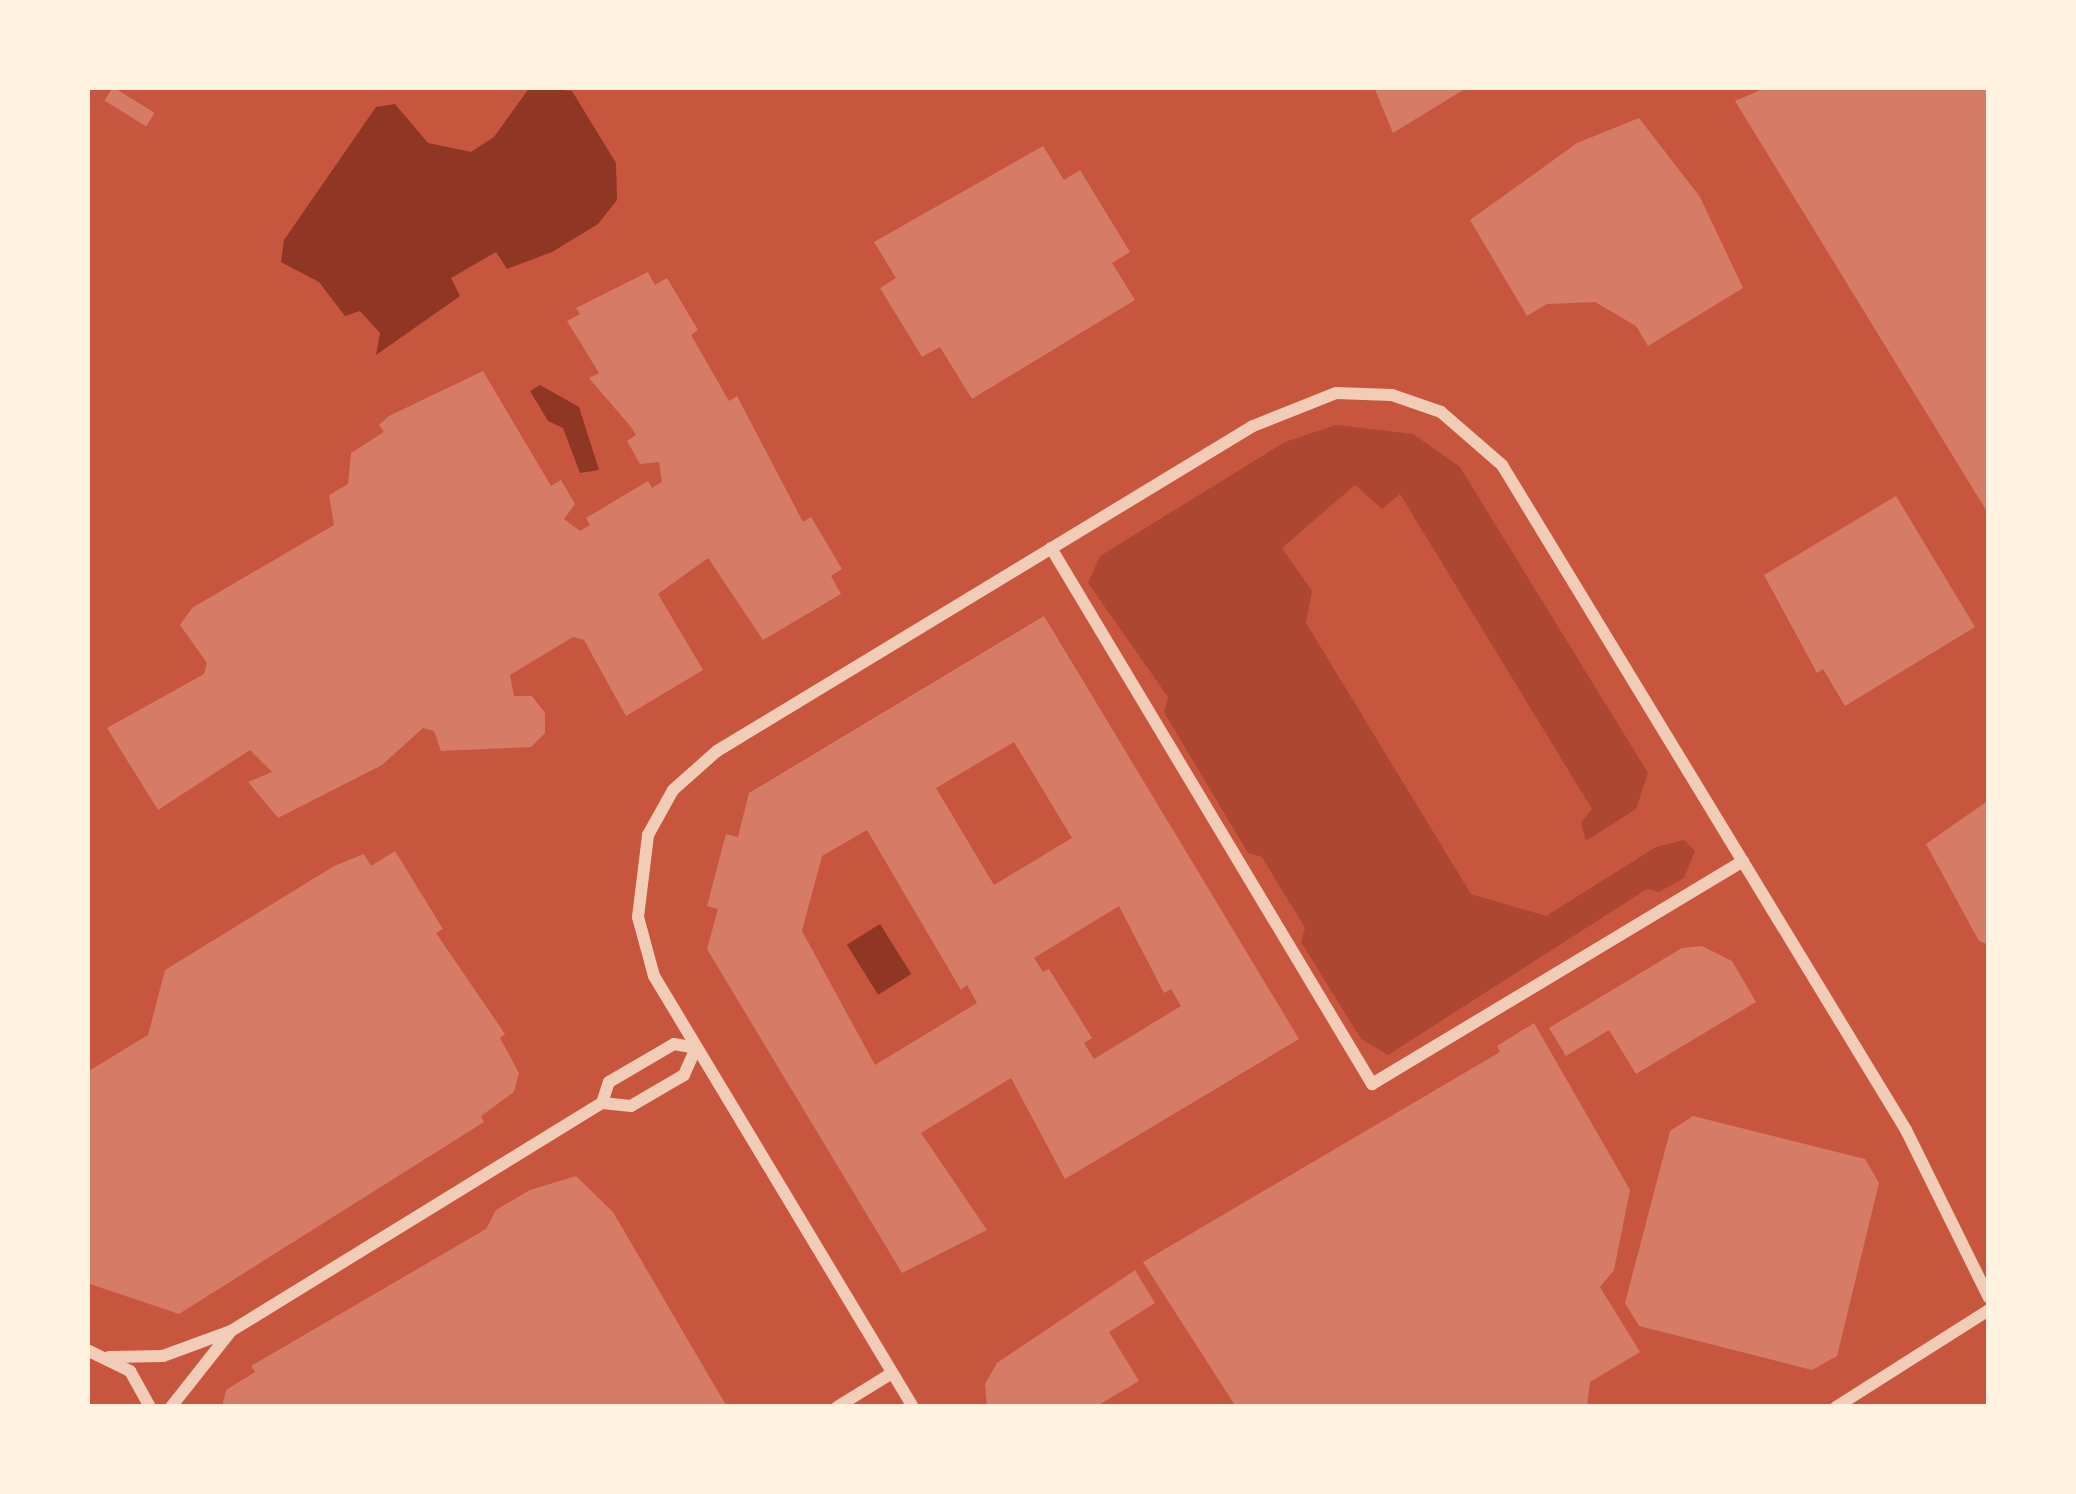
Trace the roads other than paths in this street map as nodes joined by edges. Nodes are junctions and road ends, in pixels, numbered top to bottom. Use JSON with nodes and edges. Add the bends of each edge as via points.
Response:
{"nodes":[{"id":1,"x":1051,"y":548,"type":"junction"},
{"id":2,"x":1743,"y":861,"type":"junction"},
{"id":3,"x":696,"y":1048,"type":"junction"},
{"id":4,"x":602,"y":1103,"type":"junction"},
{"id":5,"x":1989,"y":1298,"type":"edge"},
{"id":6,"x":1989,"y":1310,"type":"edge"},
{"id":7,"x":231,"y":1331,"type":"junction"},
{"id":8,"x":87,"y":1350,"type":"edge"},
{"id":9,"x":109,"y":1357,"type":"junction"},
{"id":10,"x":892,"y":1373,"type":"junction"},
{"id":11,"x":150,"y":1407,"type":"edge"},
{"id":12,"x":170,"y":1407,"type":"edge"},
{"id":13,"x":838,"y":1407,"type":"edge"},
{"id":14,"x":913,"y":1407,"type":"edge"},
{"id":15,"x":1836,"y":1407,"type":"edge"}],
"edges":[{"from":1,"to":2,"type":"street","via":[[1300,401],[1372,392],[1441,412],[1502,465]]},
{"from":1,"to":2,"type":"street","via":[[1372,1084]]},
{"from":1,"to":3,"type":"street","via":[[744,733],[673,790],[642,855],[638,917],[655,976]]},
{"from":2,"to":5,"type":"street","via":[[1906,1130]]},
{"from":3,"to":4,"type":"street","via":[[684,1075],[638,1103]]},
{"from":3,"to":4,"type":"street","via":[[674,1044],[633,1066],[609,1082]]},
{"from":3,"to":10,"type":"street"},
{"from":4,"to":7,"type":"street"},
{"from":6,"to":15,"type":"street"},
{"from":7,"to":9,"type":"street","via":[[163,1356]]},
{"from":7,"to":12,"type":"street"},
{"from":8,"to":9,"type":"street"},
{"from":9,"to":11,"type":"street","via":[[135,1378]]},
{"from":10,"to":13,"type":"street"},
{"from":10,"to":14,"type":"street"}]}
